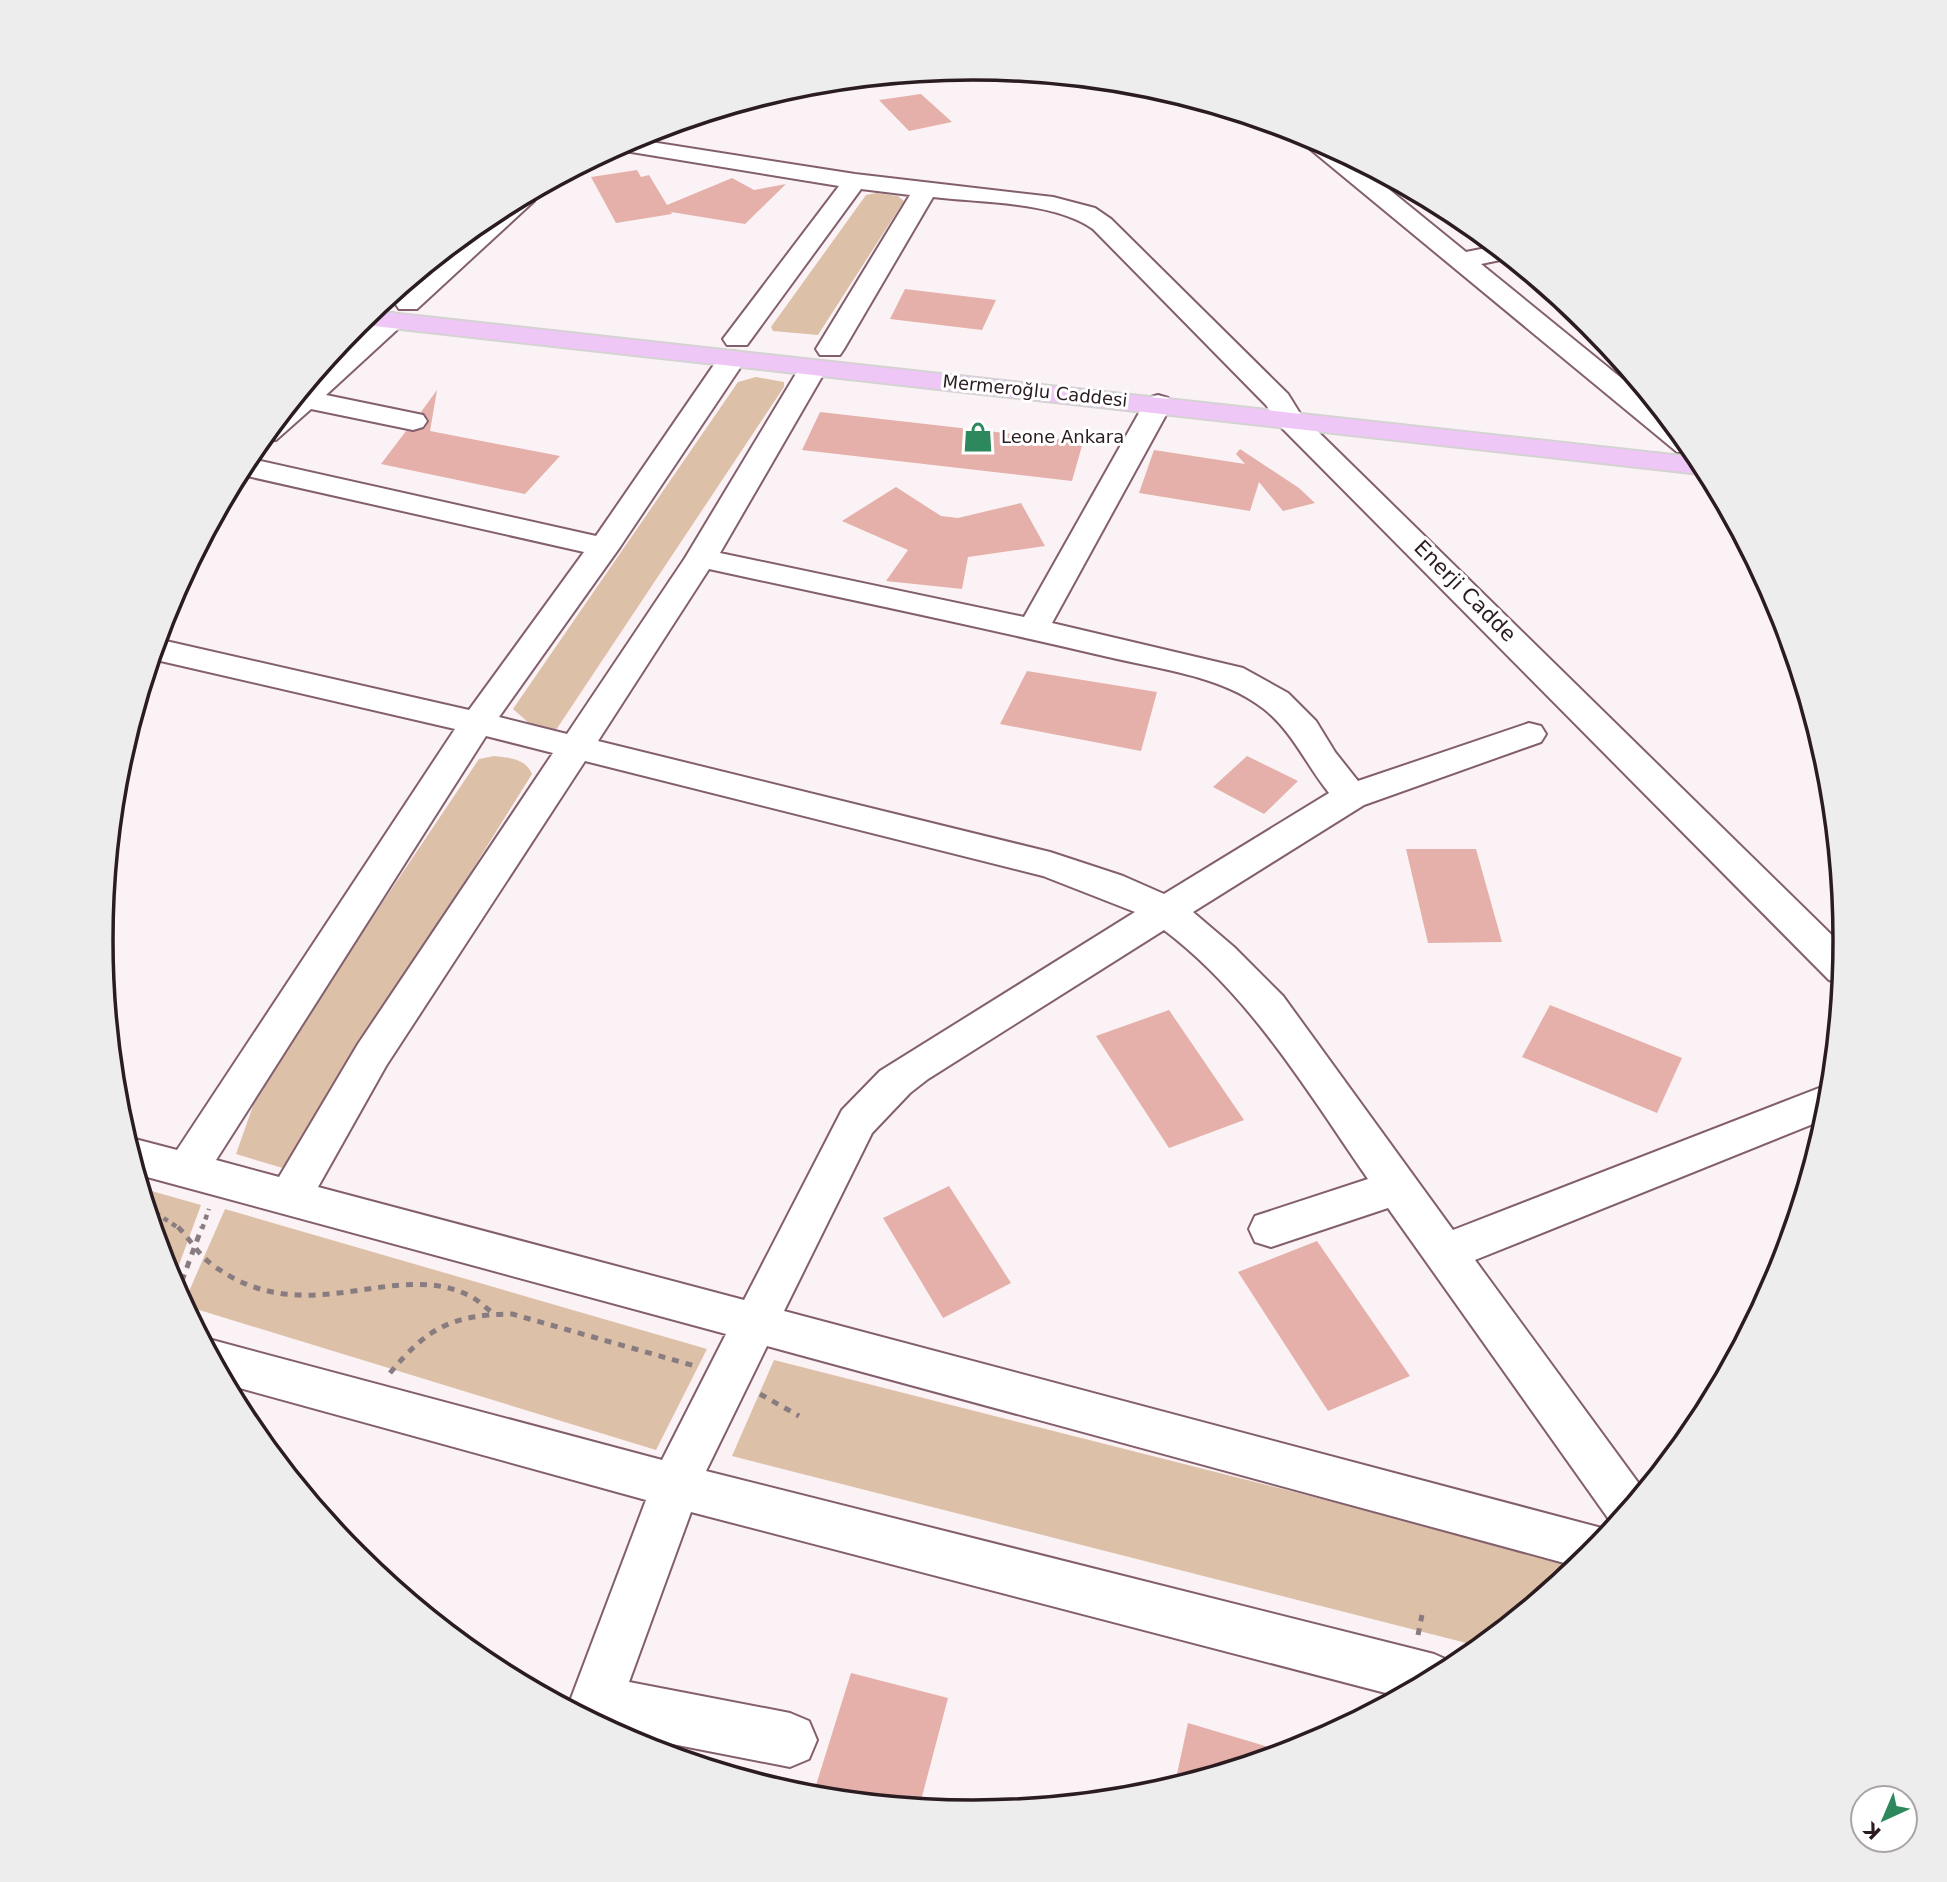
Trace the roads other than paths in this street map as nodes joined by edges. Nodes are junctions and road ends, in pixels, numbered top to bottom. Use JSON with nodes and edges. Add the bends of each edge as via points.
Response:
{"nodes":[{"id":1,"x":641,"y":147,"type":"edge"},
{"id":2,"x":1368,"y":177,"type":"edge"},
{"id":3,"x":855,"y":181,"type":"junction"},
{"id":4,"x":926,"y":189,"type":"junction"},
{"id":5,"x":1492,"y":254,"type":"edge"},
{"id":6,"x":1461,"y":261,"type":"junction"},
{"id":7,"x":444,"y":262,"type":"edge"},
{"id":8,"x":404,"y":296,"type":"edge"},
{"id":9,"x":389,"y":310,"type":"edge"},
{"id":10,"x":372,"y":327,"type":"edge"},
{"id":11,"x":735,"y":349,"type":"junction"},
{"id":12,"x":821,"y":358,"type":"junction"},
{"id":13,"x":317,"y":386,"type":"edge"},
{"id":14,"x":305,"y":399,"type":"edge"},
{"id":15,"x":1158,"y":404,"type":"junction"},
{"id":16,"x":1284,"y":410,"type":"junction"},
{"id":17,"x":413,"y":421,"type":"dead end"},
{"id":18,"x":1663,"y":427,"type":"edge"},
{"id":19,"x":1681,"y":452,"type":"edge"},
{"id":20,"x":254,"y":469,"type":"edge"},
{"id":21,"x":604,"y":547,"type":"junction"},
{"id":22,"x":701,"y":558,"type":"junction"},
{"id":23,"x":1033,"y":629,"type":"junction"},
{"id":24,"x":164,"y":651,"type":"edge"},
{"id":25,"x":477,"y":723,"type":"junction"},
{"id":26,"x":1529,"y":734,"type":"dead end"},
{"id":27,"x":575,"y":747,"type":"junction"},
{"id":28,"x":1351,"y":796,"type":"junction"},
{"id":29,"x":1167,"y":913,"type":"junction"},
{"id":30,"x":1833,"y":960,"type":"edge"},
{"id":31,"x":1818,"y":1104,"type":"edge"},
{"id":32,"x":141,"y":1158,"type":"edge"},
{"id":33,"x":204,"y":1175,"type":"junction"},
{"id":34,"x":1397,"y":1187,"type":"junction"},
{"id":35,"x":289,"y":1198,"type":"junction"},
{"id":36,"x":1271,"y":1229,"type":"dead end"},
{"id":37,"x":1443,"y":1253,"type":"junction"},
{"id":38,"x":753,"y":1324,"type":"junction"},
{"id":39,"x":224,"y":1363,"type":"edge"},
{"id":40,"x":676,"y":1486,"type":"junction"},
{"id":41,"x":1624,"y":1504,"type":"edge"},
{"id":42,"x":1585,"y":1546,"type":"edge"},
{"id":43,"x":1413,"y":1681,"type":"edge"},
{"id":44,"x":593,"y":1711,"type":"edge"},
{"id":45,"x":790,"y":1740,"type":"dead end"}],
"edges":[{"from":1,"to":3,"type":"street"},
{"from":2,"to":6,"type":"street"},
{"from":3,"to":4,"type":"street"},
{"from":3,"to":11,"type":"street"},
{"from":4,"to":12,"type":"street"},
{"from":4,"to":16,"type":"street","name":"Enerji Cadde","via":[[1053,204],[1086,213]]},
{"from":5,"to":6,"type":"street"},
{"from":6,"to":18,"type":"street"},
{"from":7,"to":8,"type":"street"},
{"from":9,"to":11,"type":"main road","name":"Mermeroğlu Caddesi"},
{"from":10,"to":13,"type":"street"},
{"from":11,"to":12,"type":"main road","name":"Mermeroğlu Caddesi"},
{"from":11,"to":21,"type":"street"},
{"from":12,"to":15,"type":"main road","name":"Mermeroğlu Caddesi"},
{"from":12,"to":16,"type":"main road","name":"Mermeroğlu Caddesi"},
{"from":12,"to":22,"type":"street"},
{"from":14,"to":17,"type":"street"},
{"from":15,"to":16,"type":"main road","name":"Mermeroğlu Caddesi"},
{"from":15,"to":23,"type":"street"},
{"from":16,"to":19,"type":"main road","name":"Mermeroğlu Caddesi"},
{"from":16,"to":30,"type":"street","name":"Enerji Cadde"},
{"from":20,"to":21,"type":"street"},
{"from":21,"to":25,"type":"street"},
{"from":22,"to":23,"type":"street"},
{"from":22,"to":27,"type":"street"},
{"from":23,"to":28,"type":"street","via":[[1185,663],[1253,686],[1304,729]]},
{"from":24,"to":25,"type":"street"},
{"from":25,"to":27,"type":"street"},
{"from":25,"to":33,"type":"street"},
{"from":26,"to":28,"type":"street"},
{"from":27,"to":29,"type":"street","via":[[1050,864]]},
{"from":27,"to":35,"type":"street","via":[[372,1055]]},
{"from":28,"to":29,"type":"street"},
{"from":29,"to":34,"type":"street","via":[[1269,1007]]},
{"from":29,"to":38,"type":"street","via":[[914,1068],[874,1103],[858,1122]]},
{"from":31,"to":37,"type":"street"},
{"from":32,"to":33,"type":"street"},
{"from":33,"to":35,"type":"street"},
{"from":34,"to":36,"type":"street"},
{"from":34,"to":37,"type":"street"},
{"from":35,"to":38,"type":"street"},
{"from":37,"to":41,"type":"street"},
{"from":38,"to":40,"type":"street"},
{"from":38,"to":42,"type":"street"},
{"from":39,"to":40,"type":"street"},
{"from":40,"to":43,"type":"street"},
{"from":40,"to":44,"type":"street"},
{"from":44,"to":45,"type":"street"}]}
